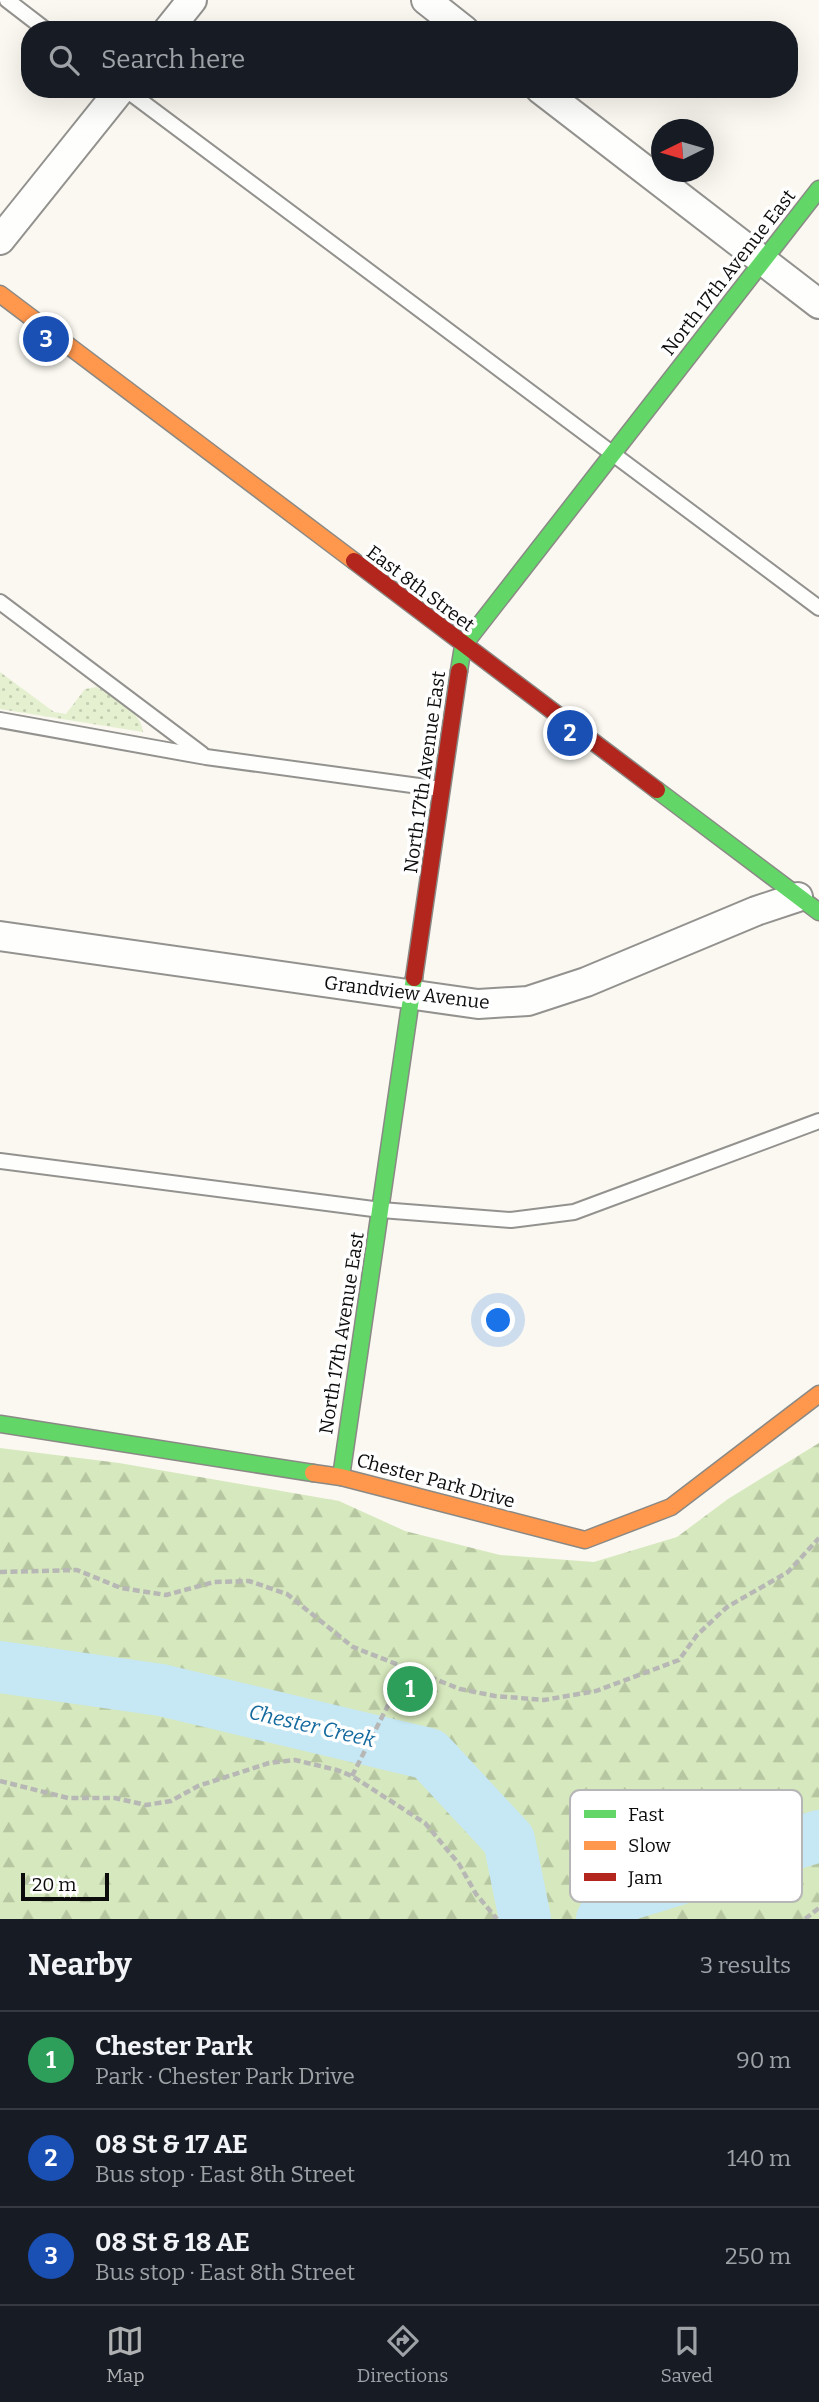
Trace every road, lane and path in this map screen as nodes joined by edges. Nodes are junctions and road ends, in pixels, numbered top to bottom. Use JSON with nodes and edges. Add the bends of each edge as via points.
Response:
{"nodes":[{"id":1,"x":7,"y":0,"type":"edge"},
{"id":2,"x":192,"y":0,"type":"edge"},
{"id":3,"x":426,"y":0,"type":"edge"},
{"id":4,"x":34,"y":21,"type":"edge"},
{"id":5,"x":176,"y":21,"type":"edge"},
{"id":6,"x":453,"y":21,"type":"edge"},
{"id":7,"x":116,"y":98,"type":"edge"},
{"id":8,"x":135,"y":98,"type":"edge"},
{"id":9,"x":552,"y":98,"type":"edge"},
{"id":10,"x":819,"y":189,"type":"edge"},
{"id":11,"x":0,"y":240,"type":"edge"},
{"id":12,"x":763,"y":262,"type":"junction"},
{"id":13,"x":0,"y":295,"type":"edge"},
{"id":14,"x":819,"y":304,"type":"edge"},
{"id":15,"x":613,"y":454,"type":"junction"},
{"id":16,"x":0,"y":602,"type":"edge"},
{"id":17,"x":819,"y":608,"type":"edge"},
{"id":18,"x":463,"y":646,"type":"junction"},
{"id":19,"x":0,"y":720,"type":"edge"},
{"id":20,"x":206,"y":757,"type":"junction"},
{"id":21,"x":443,"y":789,"type":"junction"},
{"id":22,"x":809,"y":904,"type":"edge"},
{"id":23,"x":0,"y":936,"type":"edge"},
{"id":24,"x":414,"y":995,"type":"junction"},
{"id":25,"x":819,"y":1121,"type":"edge"},
{"id":26,"x":0,"y":1161,"type":"edge"},
{"id":27,"x":381,"y":1210,"type":"junction"},
{"id":28,"x":819,"y":1394,"type":"edge"},
{"id":29,"x":0,"y":1424,"type":"edge"},
{"id":30,"x":341,"y":1477,"type":"junction"},
{"id":31,"x":819,"y":1538,"type":"edge"},
{"id":32,"x":0,"y":1573,"type":"edge"},
{"id":33,"x":407,"y":1668,"type":"junction"},
{"id":34,"x":352,"y":1776,"type":"junction"},
{"id":35,"x":0,"y":1781,"type":"edge"},
{"id":36,"x":819,"y":1908,"type":"edge"},
{"id":37,"x":497,"y":1919,"type":"edge"},
{"id":38,"x":805,"y":1919,"type":"edge"}],
"edges":[{"from":1,"to":4,"type":"lane"},
{"from":2,"to":5,"type":"street"},
{"from":3,"to":6,"type":"street"},
{"from":7,"to":11,"type":"street"},
{"from":8,"to":15,"type":"lane"},
{"from":9,"to":12,"type":"street"},
{"from":10,"to":12,"type":"street","name":"North 17th Avenue East"},
{"from":12,"to":14,"type":"street"},
{"from":12,"to":15,"type":"street","name":"North 17th Avenue East"},
{"from":13,"to":18,"type":"street","name":"East 8th Street"},
{"from":15,"to":17,"type":"lane"},
{"from":15,"to":18,"type":"street","name":"North 17th Avenue East"},
{"from":16,"to":20,"type":"lane"},
{"from":18,"to":21,"type":"street","name":"North 17th Avenue East"},
{"from":18,"to":22,"type":"street","name":"East 8th Street"},
{"from":19,"to":20,"type":"lane"},
{"from":20,"to":21,"type":"lane"},
{"from":21,"to":24,"type":"street","name":"North 17th Avenue East"},
{"from":22,"to":24,"type":"street","name":"Grandview Avenue","via":[[756,911],[586,982],[528,1001],[478,1004]]},
{"from":23,"to":24,"type":"street","name":"Grandview Avenue"},
{"from":24,"to":27,"type":"street","name":"North 17th Avenue East"},
{"from":25,"to":27,"type":"lane","via":[[574,1212],[511,1220]]},
{"from":26,"to":27,"type":"lane"},
{"from":27,"to":30,"type":"street","name":"North 17th Avenue East"},
{"from":28,"to":30,"type":"street","name":"Chester Park Drive","via":[[671,1507],[585,1540]]},
{"from":29,"to":30,"type":"street","name":"Chester Park Drive"},
{"from":31,"to":33,"type":"path","via":[[788,1572],[727,1607],[679,1660],[596,1691],[544,1700],[495,1696],[460,1689]]},
{"from":32,"to":33,"type":"path","via":[[77,1570],[121,1588],[166,1595],[214,1582],[249,1581],[287,1594],[352,1647]]},
{"from":33,"to":34,"type":"path"},
{"from":34,"to":35,"type":"path","via":[[295,1760],[269,1763],[198,1786],[172,1801],[146,1805],[115,1798],[68,1798]]},
{"from":34,"to":37,"type":"path","via":[[425,1823]]},
{"from":36,"to":38,"type":"path"}]}
